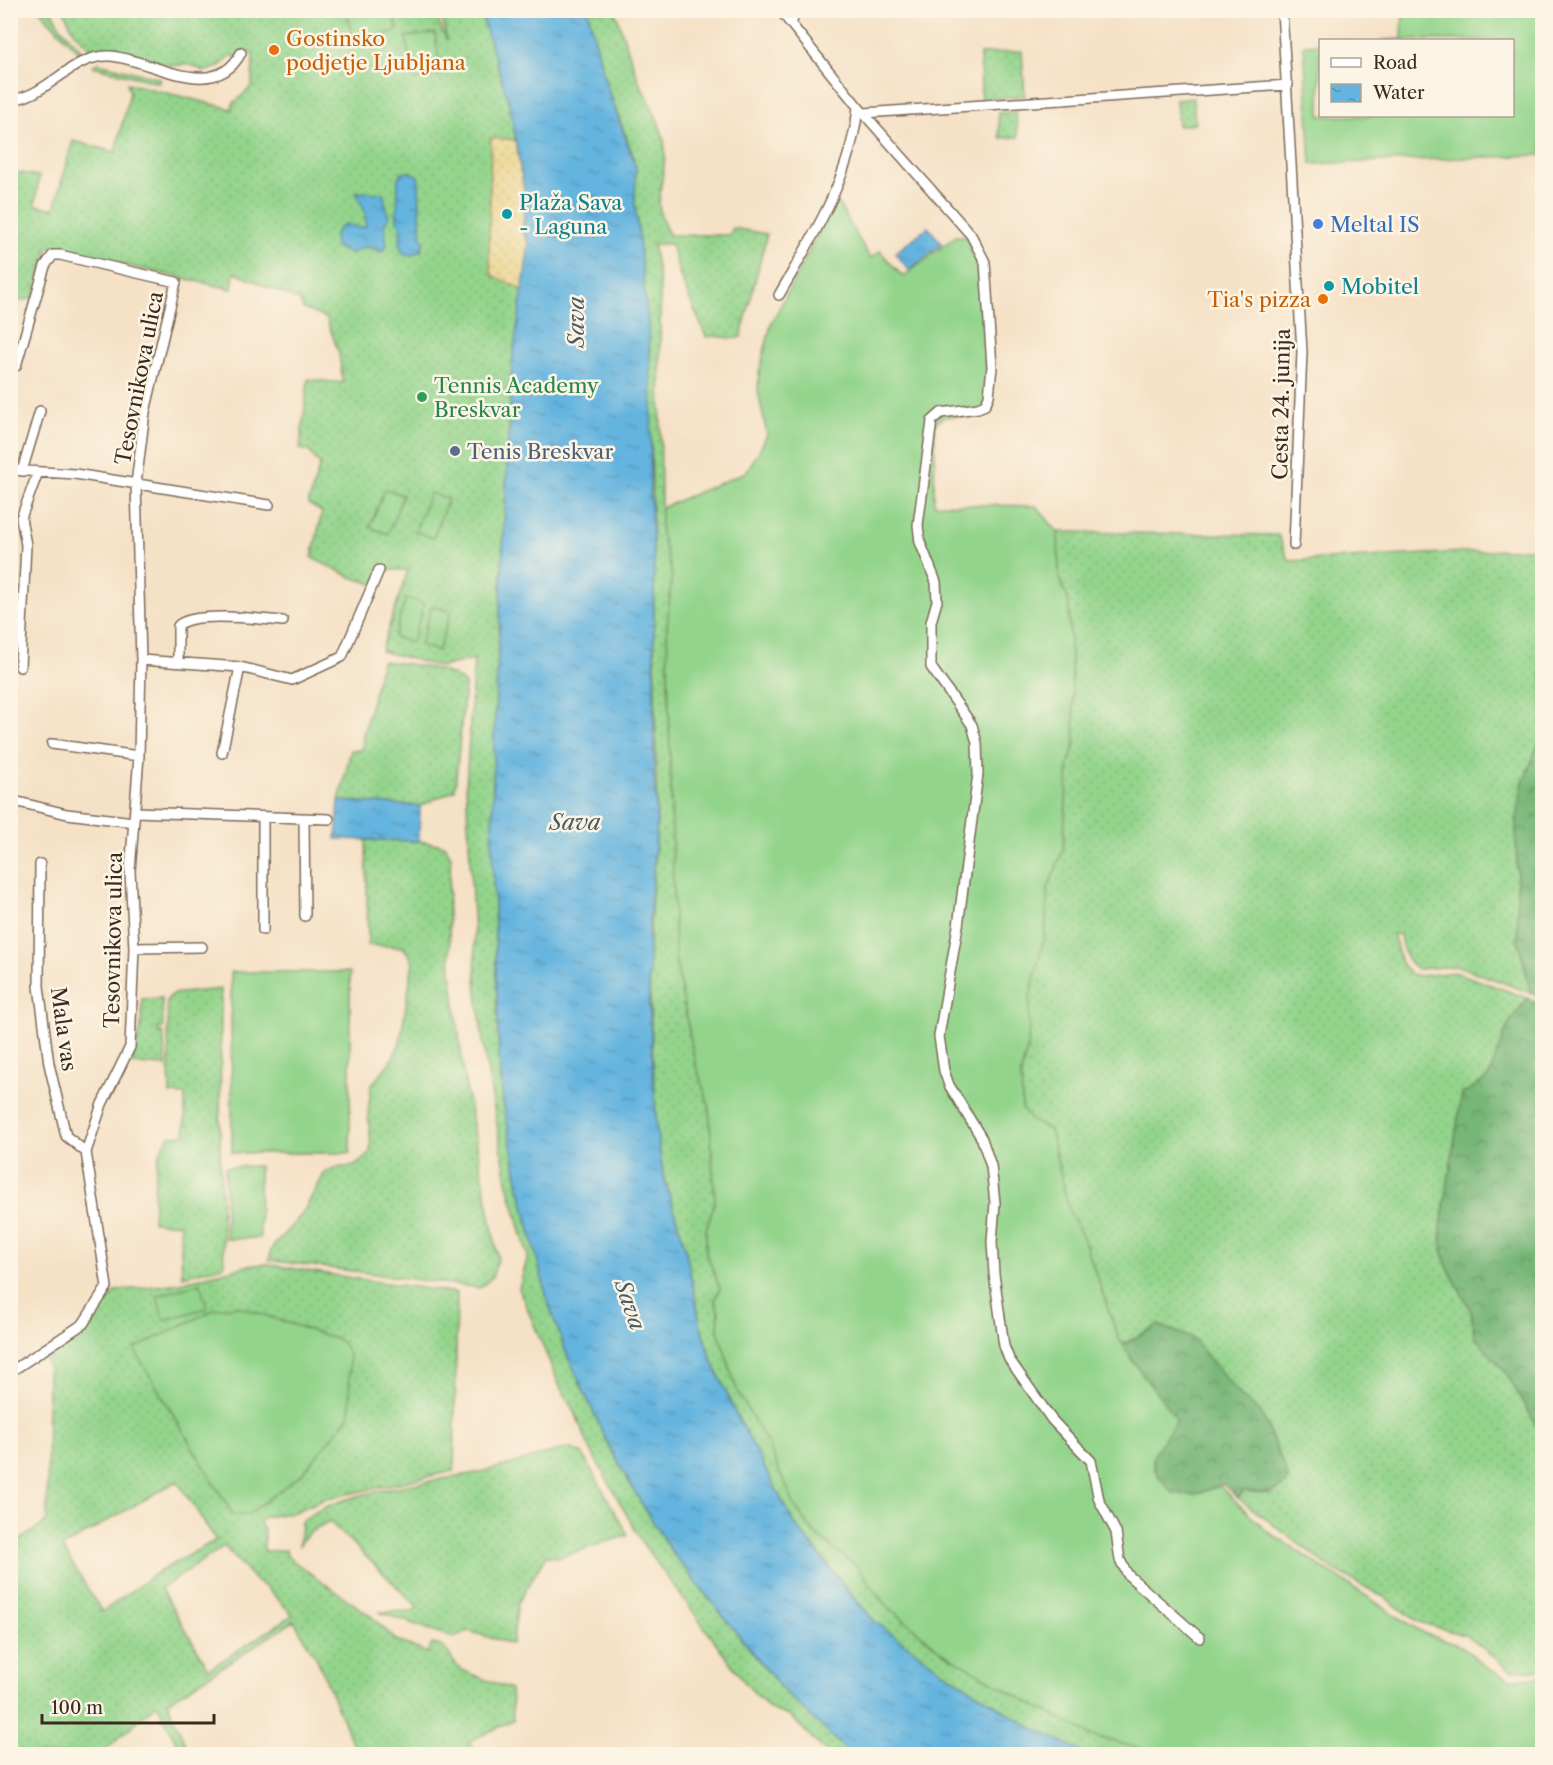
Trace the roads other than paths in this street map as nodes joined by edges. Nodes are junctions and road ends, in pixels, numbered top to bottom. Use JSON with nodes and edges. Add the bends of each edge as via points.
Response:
{"nodes":[{"id":1,"x":780,"y":10,"type":"edge"},
{"id":2,"x":796,"y":10,"type":"edge"},
{"id":3,"x":1282,"y":10,"type":"edge"},
{"id":4,"x":791,"y":24,"type":"junction"},
{"id":5,"x":241,"y":53,"type":"dead end"},
{"id":6,"x":1288,"y":85,"type":"junction"},
{"id":7,"x":10,"y":100,"type":"edge"},
{"id":8,"x":861,"y":110,"type":"junction"},
{"id":9,"x":780,"y":295,"type":"dead end"},
{"id":10,"x":16,"y":366,"type":"dead end"},
{"id":11,"x":40,"y":411,"type":"dead end"},
{"id":12,"x":10,"y":470,"type":"edge"},
{"id":13,"x":22,"y":471,"type":"junction"},
{"id":14,"x":38,"y":472,"type":"junction"},
{"id":15,"x":136,"y":484,"type":"junction"},
{"id":16,"x":269,"y":505,"type":"dead end"},
{"id":17,"x":1294,"y":544,"type":"dead end"},
{"id":18,"x":379,"y":570,"type":"dead end"},
{"id":19,"x":283,"y":621,"type":"dead end"},
{"id":20,"x":141,"y":660,"type":"junction"},
{"id":21,"x":178,"y":661,"type":"junction"},
{"id":22,"x":20,"y":667,"type":"dead end"},
{"id":23,"x":240,"y":667,"type":"junction"},
{"id":24,"x":52,"y":744,"type":"dead end"},
{"id":25,"x":222,"y":753,"type":"dead end"},
{"id":26,"x":139,"y":756,"type":"junction"},
{"id":27,"x":10,"y":800,"type":"edge"},
{"id":28,"x":135,"y":812,"type":"junction"},
{"id":29,"x":263,"y":817,"type":"junction"},
{"id":30,"x":304,"y":819,"type":"junction"},
{"id":31,"x":329,"y":819,"type":"dead end"},
{"id":32,"x":134,"y":822,"type":"junction"},
{"id":33,"x":40,"y":864,"type":"dead end"},
{"id":34,"x":305,"y":916,"type":"dead end"},
{"id":35,"x":263,"y":930,"type":"dead end"},
{"id":36,"x":202,"y":947,"type":"dead end"},
{"id":37,"x":134,"y":948,"type":"junction"},
{"id":38,"x":86,"y":1152,"type":"junction"},
{"id":39,"x":10,"y":1372,"type":"edge"},
{"id":40,"x":1200,"y":1638,"type":"dead end"}],
"edges":[{"from":1,"to":4,"type":"street"},
{"from":2,"to":4,"type":"street"},
{"from":3,"to":6,"type":"street","name":"Cesta 24. junija"},
{"from":4,"to":8,"type":"street"},
{"from":5,"to":7,"type":"street","via":[[228,70],[207,78],[120,58],[99,57],[72,68],[30,96]]},
{"from":6,"to":8,"type":"street"},
{"from":6,"to":17,"type":"street","name":"Cesta 24. junija","via":[[1302,352]]},
{"from":8,"to":9,"type":"street","via":[[844,173]]},
{"from":8,"to":40,"type":"street","via":[[971,235],[985,262],[992,367],[989,396],[985,405],[942,413],[932,421],[918,525],[920,542],[936,582],[931,666],[972,725],[978,774],[940,1027],[940,1051],[949,1085],[987,1149],[991,1166],[995,1203],[992,1242],[1000,1329],[1009,1359],[1052,1420],[1091,1461],[1100,1500],[1116,1532],[1120,1560],[1128,1575]]},
{"from":10,"to":15,"type":"street","name":"Tesovnikova ulica","via":[[45,266],[53,255],[176,282],[146,412]]},
{"from":11,"to":13,"type":"street"},
{"from":12,"to":13,"type":"street"},
{"from":13,"to":14,"type":"street"},
{"from":14,"to":15,"type":"street"},
{"from":14,"to":22,"type":"street","via":[[21,518],[26,545]]},
{"from":15,"to":16,"type":"street"},
{"from":15,"to":20,"type":"street","name":"Tesovnikova ulica"},
{"from":18,"to":23,"type":"street","via":[[342,657],[292,680]]},
{"from":19,"to":21,"type":"street","via":[[189,619],[178,626]]},
{"from":20,"to":21,"type":"street"},
{"from":20,"to":26,"type":"street","name":"Tesovnikova ulica"},
{"from":21,"to":23,"type":"street"},
{"from":23,"to":25,"type":"street"},
{"from":24,"to":26,"type":"street"},
{"from":26,"to":28,"type":"street","name":"Tesovnikova ulica"},
{"from":27,"to":32,"type":"street","via":[[67,814]]},
{"from":28,"to":29,"type":"street"},
{"from":28,"to":32,"type":"street","name":"Tesovnikova ulica"},
{"from":29,"to":30,"type":"street"},
{"from":29,"to":35,"type":"street"},
{"from":30,"to":31,"type":"street"},
{"from":30,"to":34,"type":"street"},
{"from":32,"to":37,"type":"street","name":"Tesovnikova ulica","via":[[130,871]]},
{"from":33,"to":38,"type":"street","name":"Mala vas","via":[[39,986],[49,1064],[66,1136]]},
{"from":36,"to":37,"type":"street"},
{"from":37,"to":38,"type":"street","name":"Tesovnikova ulica","via":[[130,1047],[102,1104]]},
{"from":38,"to":39,"type":"street","name":"Tesovnikova ulica","via":[[107,1287],[82,1324]]}]}
